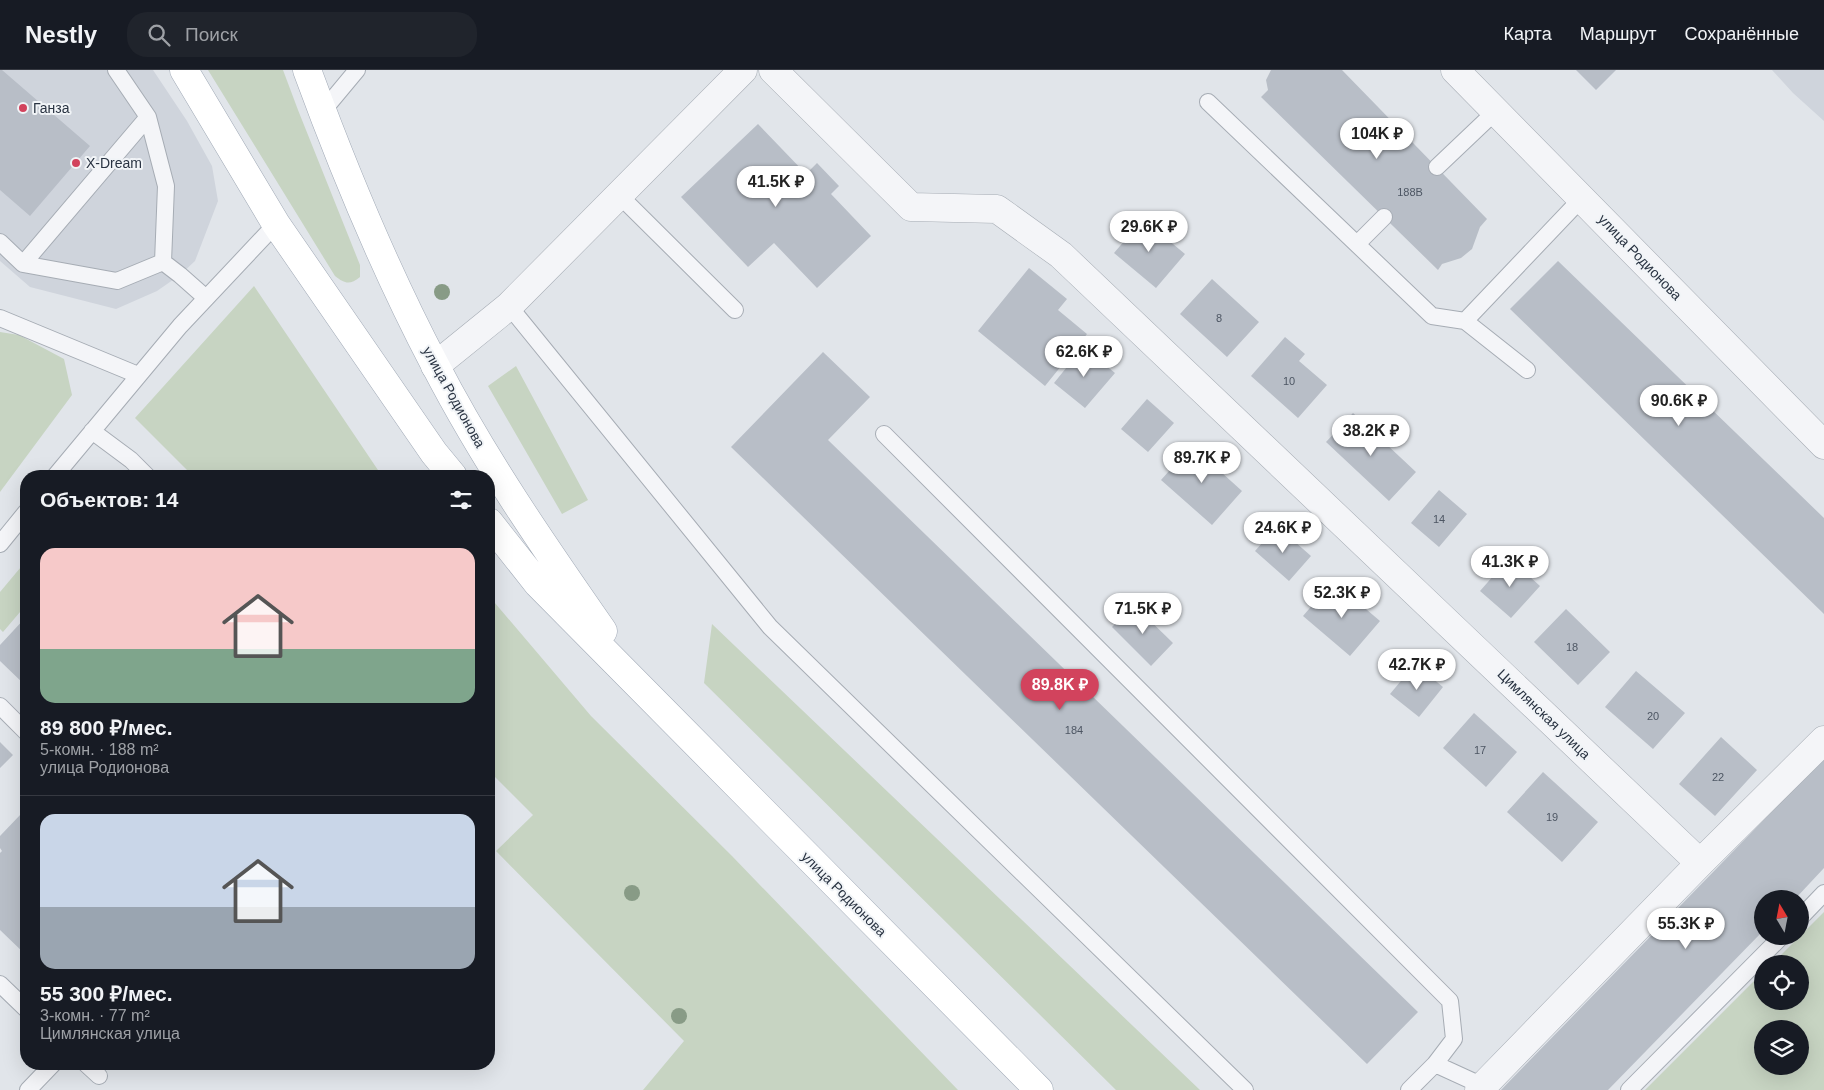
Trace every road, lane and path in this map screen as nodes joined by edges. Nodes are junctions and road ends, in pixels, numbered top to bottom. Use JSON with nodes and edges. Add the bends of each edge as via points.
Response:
{"nodes":[{"id":1,"x":116,"y":70,"type":"edge"},
{"id":2,"x":184,"y":70,"type":"edge"},
{"id":3,"x":307,"y":70,"type":"edge"},
{"id":4,"x":356,"y":70,"type":"edge"},
{"id":5,"x":744,"y":70,"type":"edge"},
{"id":6,"x":773,"y":70,"type":"edge"},
{"id":7,"x":1455,"y":70,"type":"edge"},
{"id":8,"x":1208,"y":102,"type":"dead end"},
{"id":9,"x":1496,"y":111,"type":"junction"},
{"id":10,"x":322,"y":112,"type":"junction"},
{"id":11,"x":148,"y":117,"type":"junction"},
{"id":12,"x":1437,"y":168,"type":"dead end"},
{"id":13,"x":619,"y":195,"type":"junction"},
{"id":14,"x":1582,"y":198,"type":"junction"},
{"id":15,"x":1384,"y":217,"type":"dead end"},
{"id":16,"x":276,"y":224,"type":"junction"},
{"id":17,"x":0,"y":242,"type":"edge"},
{"id":18,"x":1356,"y":244,"type":"junction"},
{"id":19,"x":163,"y":262,"type":"junction"},
{"id":20,"x":23,"y":264,"type":"junction"},
{"id":21,"x":206,"y":298,"type":"junction"},
{"id":22,"x":509,"y":306,"type":"junction"},
{"id":23,"x":735,"y":310,"type":"dead end"},
{"id":24,"x":0,"y":318,"type":"edge"},
{"id":25,"x":1465,"y":321,"type":"junction"},
{"id":26,"x":436,"y":366,"type":"junction"},
{"id":27,"x":1527,"y":370,"type":"dead end"},
{"id":28,"x":138,"y":375,"type":"junction"},
{"id":29,"x":92,"y":431,"type":"junction"},
{"id":30,"x":884,"y":434,"type":"dead end"},
{"id":31,"x":1824,"y":445,"type":"edge"},
{"id":32,"x":60,"y":470,"type":"edge"},
{"id":33,"x":141,"y":470,"type":"edge"},
{"id":34,"x":448,"y":470,"type":"edge"},
{"id":35,"x":20,"y":519,"type":"edge"},
{"id":36,"x":495,"y":530,"type":"edge"},
{"id":37,"x":0,"y":544,"type":"edge"},
{"id":38,"x":649,"y":697,"type":"junction"},
{"id":39,"x":0,"y":706,"type":"edge"},
{"id":40,"x":20,"y":726,"type":"edge"},
{"id":41,"x":1824,"y":740,"type":"edge"},
{"id":42,"x":1700,"y":863,"type":"junction"},
{"id":43,"x":1824,"y":894,"type":"edge"},
{"id":44,"x":1809,"y":909,"type":"edge"},
{"id":45,"x":1773,"y":945,"type":"edge"},
{"id":46,"x":0,"y":984,"type":"edge"},
{"id":47,"x":20,"y":1002,"type":"edge"},
{"id":48,"x":1434,"y":1064,"type":"junction"},
{"id":49,"x":47,"y":1070,"type":"edge"},
{"id":50,"x":92,"y":1070,"type":"edge"},
{"id":51,"x":99,"y":1076,"type":"dead end"},
{"id":52,"x":1481,"y":1088,"type":"edge"},
{"id":53,"x":28,"y":1090,"type":"edge"},
{"id":54,"x":1039,"y":1090,"type":"edge"},
{"id":55,"x":1245,"y":1090,"type":"edge"},
{"id":56,"x":1409,"y":1090,"type":"edge"},
{"id":57,"x":1629,"y":1090,"type":"edge"}],
"edges":[{"from":1,"to":11,"type":"lane"},
{"from":2,"to":16,"type":"main road"},
{"from":3,"to":10,"type":"main road","name":"улица Родионова"},
{"from":4,"to":10,"type":"lane"},
{"from":5,"to":13,"type":"street"},
{"from":6,"to":42,"type":"street","name":"Цимлянская улица","via":[[911,207],[997,209],[1061,255]]},
{"from":7,"to":9,"type":"street","name":"улица Родионова"},
{"from":8,"to":18,"type":"lane"},
{"from":9,"to":12,"type":"lane"},
{"from":9,"to":14,"type":"street","name":"улица Родионова"},
{"from":10,"to":26,"type":"main road","name":"улица Родионова","via":[[379,252]]},
{"from":11,"to":19,"type":"lane","via":[[166,186]]},
{"from":11,"to":20,"type":"lane"},
{"from":13,"to":22,"type":"street"},
{"from":13,"to":23,"type":"lane"},
{"from":14,"to":25,"type":"lane"},
{"from":14,"to":31,"type":"street","name":"улица Родионова"},
{"from":15,"to":18,"type":"lane"},
{"from":16,"to":21,"type":"lane"},
{"from":16,"to":34,"type":"main road"},
{"from":17,"to":20,"type":"lane"},
{"from":18,"to":25,"type":"lane","via":[[1432,316]]},
{"from":19,"to":20,"type":"lane","via":[[117,281]]},
{"from":19,"to":21,"type":"lane"},
{"from":21,"to":28,"type":"lane"},
{"from":22,"to":26,"type":"street"},
{"from":22,"to":55,"type":"lane","via":[[770,628]]},
{"from":24,"to":28,"type":"lane"},
{"from":25,"to":27,"type":"lane"},
{"from":26,"to":38,"type":"main road","name":"улица Родионова","via":[[531,529]]},
{"from":28,"to":29,"type":"lane"},
{"from":29,"to":32,"type":"lane"},
{"from":29,"to":33,"type":"lane"},
{"from":30,"to":48,"type":"lane","via":[[1450,1001],[1454,1039]]},
{"from":35,"to":37,"type":"lane"},
{"from":36,"to":38,"type":"main road","name":"улица Родионова","via":[[538,584]]},
{"from":38,"to":54,"type":"main road","name":"улица Родионова"},
{"from":39,"to":40,"type":"lane"},
{"from":41,"to":42,"type":"street"},
{"from":42,"to":52,"type":"street"},
{"from":43,"to":44,"type":"lane"},
{"from":45,"to":57,"type":"lane"},
{"from":46,"to":47,"type":"lane"},
{"from":48,"to":52,"type":"lane"},
{"from":48,"to":56,"type":"lane"},
{"from":49,"to":53,"type":"lane"},
{"from":50,"to":51,"type":"lane"}]}
